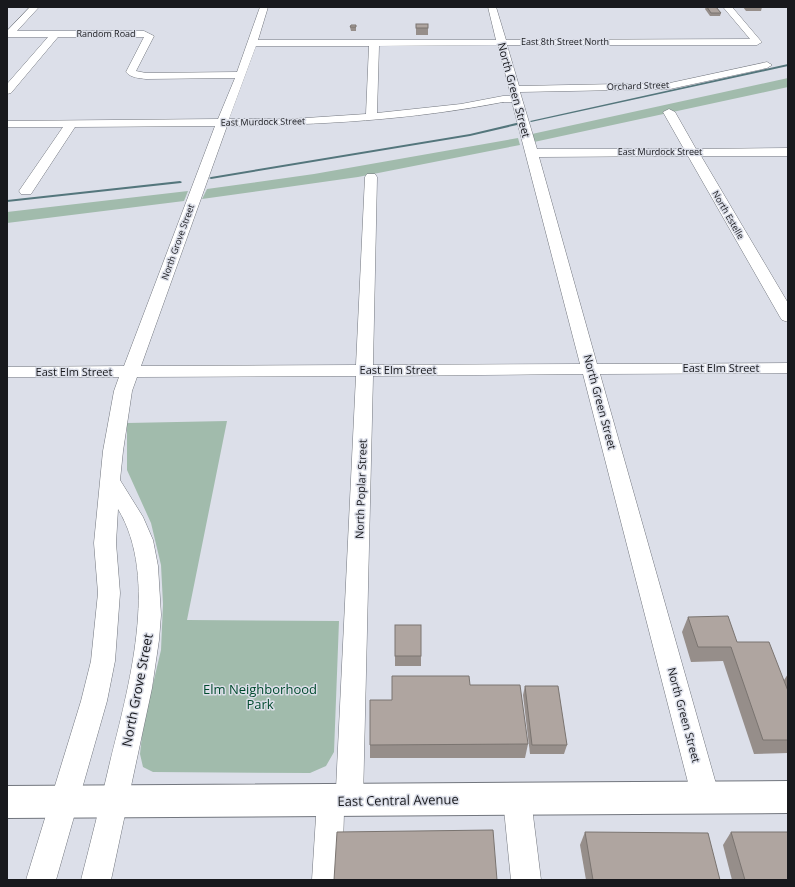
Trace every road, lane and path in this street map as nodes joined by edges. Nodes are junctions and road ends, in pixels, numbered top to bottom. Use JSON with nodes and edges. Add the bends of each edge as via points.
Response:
{"nodes":[{"id":1,"x":35,"y":7,"type":"edge"},
{"id":2,"x":264,"y":7,"type":"edge"},
{"id":3,"x":492,"y":7,"type":"edge"},
{"id":4,"x":727,"y":7,"type":"edge"},
{"id":5,"x":8,"y":34,"type":"edge"},
{"id":6,"x":55,"y":34,"type":"junction"},
{"id":7,"x":252,"y":43,"type":"junction"},
{"id":8,"x":374,"y":43,"type":"junction"},
{"id":9,"x":501,"y":43,"type":"junction"},
{"id":10,"x":763,"y":66,"type":"dead end"},
{"id":11,"x":241,"y":75,"type":"junction"},
{"id":12,"x":7,"y":91,"type":"edge"},
{"id":13,"x":516,"y":94,"type":"junction"},
{"id":14,"x":669,"y":112,"type":"dead end"},
{"id":15,"x":372,"y":117,"type":"junction"},
{"id":16,"x":221,"y":123,"type":"junction"},
{"id":17,"x":7,"y":124,"type":"edge"},
{"id":18,"x":71,"y":124,"type":"junction"},
{"id":19,"x":692,"y":152,"type":"junction"},
{"id":20,"x":788,"y":152,"type":"edge"},
{"id":21,"x":532,"y":153,"type":"junction"},
{"id":22,"x":371,"y":177,"type":"dead end"},
{"id":23,"x":26,"y":192,"type":"dead end"},
{"id":24,"x":788,"y":317,"type":"edge"},
{"id":25,"x":788,"y":368,"type":"edge"},
{"id":26,"x":591,"y":369,"type":"junction"},
{"id":27,"x":364,"y":370,"type":"junction"},
{"id":28,"x":7,"y":372,"type":"edge"},
{"id":29,"x":130,"y":372,"type":"junction"},
{"id":30,"x":111,"y":481,"type":"junction"},
{"id":31,"x":706,"y":798,"type":"junction"},
{"id":32,"x":788,"y":798,"type":"edge"},
{"id":33,"x":517,"y":799,"type":"junction"},
{"id":34,"x":340,"y":801,"type":"junction"},
{"id":35,"x":7,"y":802,"type":"edge"},
{"id":36,"x":63,"y":802,"type":"junction"},
{"id":37,"x":115,"y":802,"type":"junction"},
{"id":38,"x":41,"y":880,"type":"edge"},
{"id":39,"x":96,"y":880,"type":"edge"},
{"id":40,"x":327,"y":880,"type":"edge"},
{"id":41,"x":526,"y":880,"type":"edge"}],
"edges":[{"from":1,"to":5,"type":"street"},
{"from":2,"to":7,"type":"street","name":"North Grove Street"},
{"from":3,"to":9,"type":"street","name":"North Green Street"},
{"from":4,"to":9,"type":"street","name":"East 8th Street North","via":[[757,42]]},
{"from":5,"to":6,"type":"street","name":"Random Road"},
{"from":6,"to":11,"type":"street","name":"Random Road","via":[[149,36],[131,72],[133,74]]},
{"from":6,"to":12,"type":"street"},
{"from":7,"to":8,"type":"street","name":"East 8th Street North"},
{"from":7,"to":11,"type":"street","name":"North Grove Street"},
{"from":8,"to":9,"type":"street","name":"East 8th Street North"},
{"from":8,"to":15,"type":"street"},
{"from":9,"to":13,"type":"street","name":"North Green Street"},
{"from":10,"to":13,"type":"street","name":"Orchard Street","via":[[670,86]]},
{"from":11,"to":16,"type":"street","name":"North Grove Street"},
{"from":13,"to":15,"type":"street","name":"East Murdock Street","via":[[504,99],[461,107]]},
{"from":13,"to":21,"type":"street","name":"North Green Street"},
{"from":14,"to":19,"type":"street","name":"North Estelle"},
{"from":15,"to":16,"type":"street","name":"East Murdock Street"},
{"from":16,"to":18,"type":"street","name":"East Murdock Street"},
{"from":16,"to":29,"type":"street","name":"North Grove Street"},
{"from":17,"to":18,"type":"street","name":"East Murdock Street"},
{"from":18,"to":23,"type":"street"},
{"from":19,"to":20,"type":"street","name":"East Murdock Street"},
{"from":19,"to":21,"type":"street","name":"East Murdock Street"},
{"from":19,"to":24,"type":"street","name":"North Estelle"},
{"from":21,"to":26,"type":"street","name":"North Green Street"},
{"from":22,"to":27,"type":"street","name":"North Poplar Street"},
{"from":25,"to":26,"type":"street","name":"East Elm Street"},
{"from":26,"to":27,"type":"street","name":"East Elm Street"},
{"from":26,"to":31,"type":"street","name":"North Green Street"},
{"from":27,"to":29,"type":"street","name":"East Elm Street"},
{"from":27,"to":34,"type":"street","name":"North Poplar Street"},
{"from":28,"to":29,"type":"street","name":"East Elm Street"},
{"from":29,"to":30,"type":"street","name":"North Grove Street","via":[[123,391]]},
{"from":30,"to":36,"type":"street","name":"North Grove Street","via":[[105,543],[109,593],[103,661],[94,702]]},
{"from":30,"to":37,"type":"street","name":"North Grove Street","via":[[131,512],[142,538],[150,609],[148,644]]},
{"from":31,"to":32,"type":"main road","name":"East Central Avenue"},
{"from":31,"to":33,"type":"main road","name":"East Central Avenue"},
{"from":33,"to":34,"type":"main road","name":"East Central Avenue"},
{"from":33,"to":41,"type":"street"},
{"from":34,"to":37,"type":"main road","name":"East Central Avenue"},
{"from":34,"to":40,"type":"street","name":"North Poplar Street"},
{"from":35,"to":36,"type":"main road","name":"East Central Avenue"},
{"from":36,"to":37,"type":"main road","name":"East Central Avenue"},
{"from":36,"to":38,"type":"street","name":"North Grove Street"},
{"from":37,"to":39,"type":"street","name":"North Grove Street"}]}
